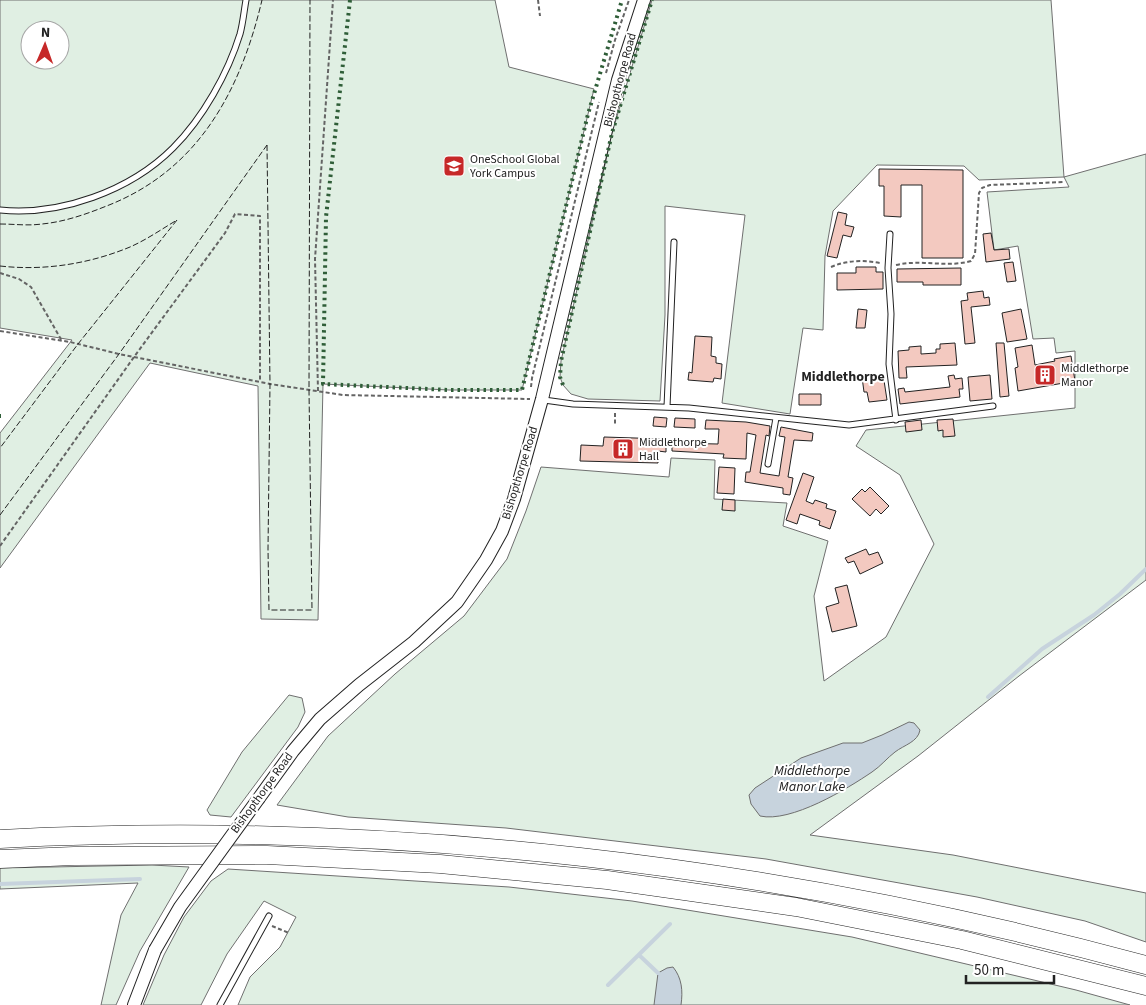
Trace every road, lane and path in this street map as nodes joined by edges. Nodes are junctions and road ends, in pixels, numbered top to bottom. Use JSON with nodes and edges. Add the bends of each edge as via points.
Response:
{"nodes":[{"id":1,"x":246,"y":0,"type":"edge"},
{"id":2,"x":333,"y":0,"type":"edge"},
{"id":3,"x":538,"y":0,"type":"edge"},
{"id":4,"x":629,"y":0,"type":"edge"},
{"id":5,"x":644,"y":0,"type":"edge"},
{"id":6,"x":540,"y":16,"type":"dead end"},
{"id":7,"x":605,"y":78,"type":"dead end"},
{"id":8,"x":600,"y":98,"type":"dead end"},
{"id":9,"x":1064,"y":182,"type":"dead end"},
{"id":10,"x":0,"y":210,"type":"edge"},
{"id":11,"x":890,"y":234,"type":"dead end"},
{"id":12,"x":674,"y":242,"type":"dead end"},
{"id":13,"x":831,"y":267,"type":"dead end"},
{"id":14,"x":888,"y":268,"type":"junction"},
{"id":15,"x":0,"y":273,"type":"edge"},
{"id":16,"x":0,"y":331,"type":"edge"},
{"id":17,"x":62,"y":341,"type":"junction"},
{"id":18,"x":134,"y":357,"type":"junction"},
{"id":19,"x":260,"y":382,"type":"junction"},
{"id":20,"x":318,"y":391,"type":"junction"},
{"id":21,"x":536,"y":399,"type":"junction"},
{"id":22,"x":615,"y":406,"type":"junction"},
{"id":23,"x":993,"y":406,"type":"dead end"},
{"id":24,"x":667,"y":407,"type":"junction"},
{"id":25,"x":776,"y":418,"type":"junction"},
{"id":26,"x":896,"y":420,"type":"junction"},
{"id":27,"x":615,"y":426,"type":"dead end"},
{"id":28,"x":768,"y":464,"type":"dead end"},
{"id":29,"x":0,"y":546,"type":"edge"},
{"id":30,"x":0,"y":839,"type":"edge"},
{"id":31,"x":0,"y":859,"type":"edge"},
{"id":32,"x":269,"y":916,"type":"dead end"},
{"id":33,"x":265,"y":924,"type":"junction"},
{"id":34,"x":289,"y":933,"type":"dead end"},
{"id":35,"x":1145,"y":965,"type":"edge"},
{"id":36,"x":1142,"y":985,"type":"edge"},
{"id":37,"x":134,"y":1005,"type":"edge"},
{"id":38,"x":220,"y":1005,"type":"edge"}],
"edges":[{"from":1,"to":10,"type":"lane","via":[[240,32],[226,71],[205,108],[173,148],[139,175],[103,194],[59,208],[18,212]]},
{"from":2,"to":20,"type":"path","via":[[315,259]]},
{"from":3,"to":6,"type":"path"},
{"from":4,"to":7,"type":"path"},
{"from":5,"to":21,"type":"street","name":"Bishopthorpe Road","via":[[618,80]]},
{"from":8,"to":21,"type":"path","via":[[532,378]]},
{"from":9,"to":14,"type":"path","via":[[982,188],[972,261],[948,265],[898,264]]},
{"from":11,"to":14,"type":"lane"},
{"from":12,"to":24,"type":"lane"},
{"from":13,"to":14,"type":"path","via":[[860,261],[880,263]]},
{"from":14,"to":26,"type":"lane","via":[[890,364]]},
{"from":15,"to":17,"type":"path","via":[[19,279],[30,287]]},
{"from":16,"to":17,"type":"path"},
{"from":17,"to":18,"type":"path"},
{"from":18,"to":19,"type":"path"},
{"from":18,"to":19,"type":"path","via":[[225,233],[235,214],[260,216]]},
{"from":18,"to":29,"type":"path"},
{"from":19,"to":20,"type":"path"},
{"from":20,"to":21,"type":"path","via":[[343,395]]},
{"from":21,"to":22,"type":"lane"},
{"from":21,"to":37,"type":"street","name":"Bishopthorpe Road","bridge":true,"via":[[514,499],[486,560],[457,602],[320,719],[293,751],[180,907],[155,950]]},
{"from":22,"to":24,"type":"lane"},
{"from":22,"to":27,"type":"path"},
{"from":23,"to":26,"type":"lane"},
{"from":24,"to":25,"type":"lane"},
{"from":25,"to":26,"type":"lane","via":[[849,425]]},
{"from":25,"to":28,"type":"lane"},
{"from":30,"to":35,"type":"highway","via":[[75,835],[270,836],[439,844],[607,860],[797,887],[967,920]]},
{"from":31,"to":36,"type":"highway","via":[[268,855],[440,864],[607,880],[796,907],[962,940]]},
{"from":32,"to":33,"type":"lane"},
{"from":33,"to":34,"type":"path"},
{"from":33,"to":38,"type":"lane"}]}
